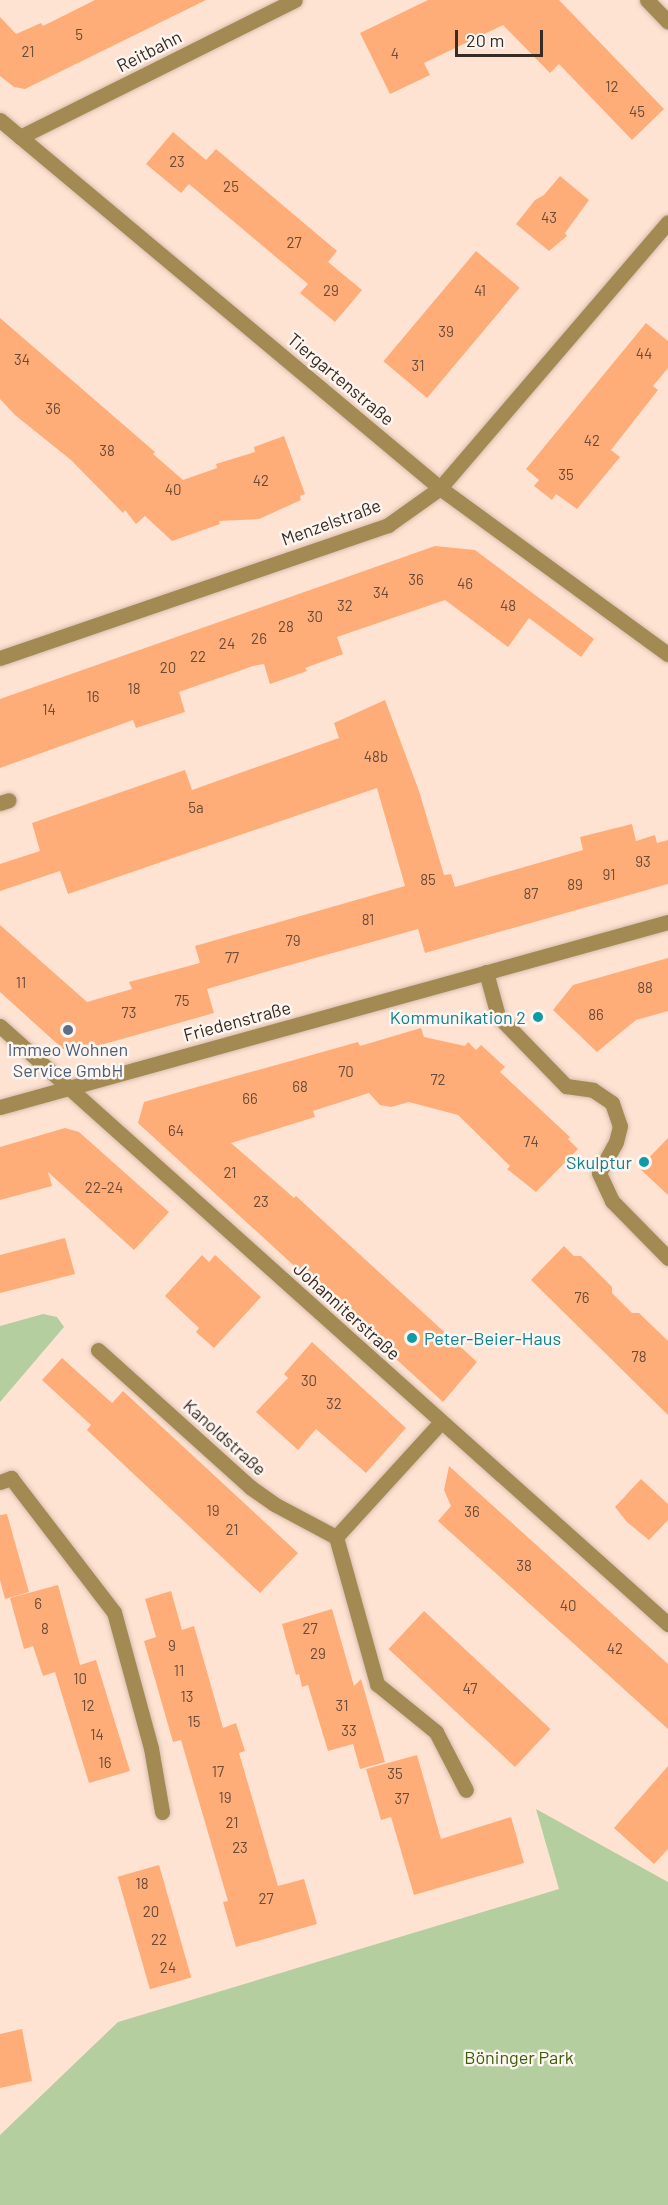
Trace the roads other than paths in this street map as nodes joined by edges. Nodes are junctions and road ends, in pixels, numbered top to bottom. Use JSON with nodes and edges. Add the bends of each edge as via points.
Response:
{"nodes":[{"id":1,"x":295,"y":0,"type":"edge"},
{"id":2,"x":647,"y":0,"type":"edge"},
{"id":3,"x":668,"y":22,"type":"edge"},
{"id":4,"x":0,"y":120,"type":"edge"},
{"id":5,"x":20,"y":137,"type":"junction"},
{"id":6,"x":668,"y":222,"type":"edge"},
{"id":7,"x":440,"y":488,"type":"junction"},
{"id":8,"x":668,"y":654,"type":"edge"},
{"id":9,"x":0,"y":658,"type":"edge"},
{"id":10,"x":668,"y":922,"type":"edge"},
{"id":11,"x":486,"y":972,"type":"junction"},
{"id":12,"x":0,"y":1026,"type":"edge"},
{"id":13,"x":68,"y":1088,"type":"junction"},
{"id":14,"x":0,"y":1107,"type":"edge"},
{"id":15,"x":668,"y":1258,"type":"edge"},
{"id":16,"x":98,"y":1350,"type":"dead end"},
{"id":17,"x":441,"y":1422,"type":"junction"},
{"id":18,"x":0,"y":1482,"type":"edge"},
{"id":19,"x":336,"y":1537,"type":"junction"},
{"id":20,"x":668,"y":1624,"type":"edge"},
{"id":21,"x":466,"y":1790,"type":"dead end"},
{"id":22,"x":162,"y":1812,"type":"dead end"}],
"edges":[{"from":1,"to":5,"type":"street","name":"Reitbahn"},
{"from":2,"to":3,"type":"street"},
{"from":4,"to":5,"type":"street","name":"Tiergartenstraße"},
{"from":5,"to":7,"type":"street","name":"Tiergartenstraße"},
{"from":6,"to":7,"type":"street","name":"Menzelstraße"},
{"from":7,"to":8,"type":"street","name":"Tiergartenstraße"},
{"from":7,"to":9,"type":"street","name":"Menzelstraße","via":[[388,525]]},
{"from":10,"to":11,"type":"street","name":"Friedenstraße"},
{"from":11,"to":13,"type":"street","name":"Friedenstraße"},
{"from":11,"to":15,"type":"street","via":[[498,1016],[505,1024],[566,1086],[593,1090],[612,1102],[620,1126],[599,1173],[612,1201]]},
{"from":12,"to":13,"type":"street","name":"Johanniterstraße"},
{"from":13,"to":14,"type":"street","name":"Friedenstraße"},
{"from":13,"to":17,"type":"street","name":"Johanniterstraße"},
{"from":16,"to":19,"type":"street","name":"Kanoldstraße","via":[[250,1487]]},
{"from":17,"to":19,"type":"street"},
{"from":17,"to":20,"type":"street","name":"Johanniterstraße"},
{"from":18,"to":22,"type":"street","via":[[10,1479],[114,1612],[151,1748]]},
{"from":19,"to":21,"type":"street","via":[[377,1684],[436,1732]]}]}
